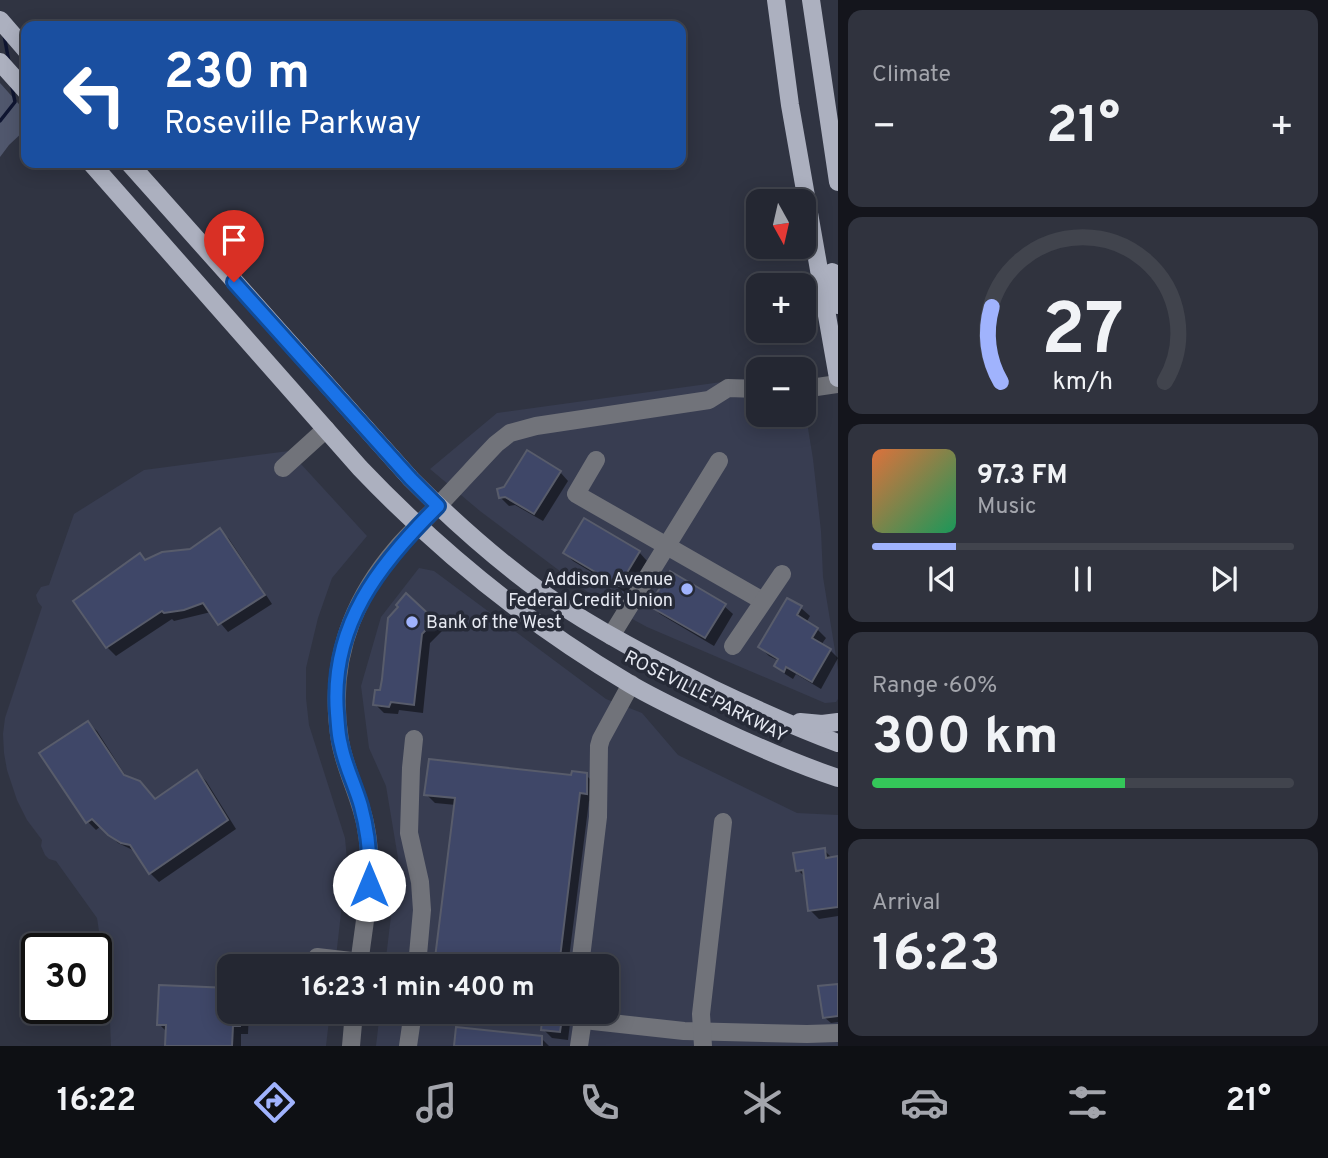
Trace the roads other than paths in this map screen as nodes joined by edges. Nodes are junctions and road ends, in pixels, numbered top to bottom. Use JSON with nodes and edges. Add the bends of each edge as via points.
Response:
{"nodes":[{"id":1,"x":776,"y":0,"type":"edge"},
{"id":2,"x":811,"y":0,"type":"edge"},
{"id":3,"x":0,"y":20,"type":"edge"},
{"id":4,"x":21,"y":44,"type":"edge"},
{"id":5,"x":0,"y":62,"type":"edge"},
{"id":6,"x":21,"y":85,"type":"edge"},
{"id":7,"x":97,"y":168,"type":"edge"},
{"id":8,"x":133,"y":168,"type":"edge"},
{"id":9,"x":838,"y":182,"type":"edge"},
{"id":10,"x":805,"y":189,"type":"edge"},
{"id":11,"x":816,"y":234,"type":"edge"},
{"id":12,"x":816,"y":251,"type":"edge"},
{"id":13,"x":838,"y":305,"type":"edge"},
{"id":14,"x":838,"y":378,"type":"edge"},
{"id":15,"x":838,"y":384,"type":"edge"},
{"id":16,"x":816,"y":387,"type":"edge"},
{"id":17,"x":746,"y":389,"type":"edge"},
{"id":18,"x":326,"y":429,"type":"junction"},
{"id":19,"x":596,"y":460,"type":"dead end"},
{"id":20,"x":719,"y":461,"type":"dead end"},
{"id":21,"x":283,"y":468,"type":"dead end"},
{"id":22,"x":438,"y":506,"type":"junction"},
{"id":23,"x":418,"y":526,"type":"junction"},
{"id":24,"x":667,"y":547,"type":"junction"},
{"id":25,"x":782,"y":575,"type":"dead end"},
{"id":26,"x":763,"y":601,"type":"junction"},
{"id":27,"x":611,"y":636,"type":"junction"},
{"id":28,"x":733,"y":646,"type":"dead end"},
{"id":29,"x":631,"y":684,"type":"junction"},
{"id":30,"x":757,"y":709,"type":"junction"},
{"id":31,"x":838,"y":722,"type":"edge"},
{"id":32,"x":414,"y":739,"type":"dead end"},
{"id":33,"x":838,"y":743,"type":"edge"},
{"id":34,"x":790,"y":761,"type":"junction"},
{"id":35,"x":838,"y":778,"type":"edge"},
{"id":36,"x":838,"y":785,"type":"edge"},
{"id":37,"x":723,"y":822,"type":"dead end"},
{"id":38,"x":361,"y":954,"type":"edge"},
{"id":39,"x":418,"y":954,"type":"edge"},
{"id":40,"x":581,"y":954,"type":"edge"},
{"id":41,"x":619,"y":1021,"type":"edge"},
{"id":42,"x":353,"y":1024,"type":"edge"},
{"id":43,"x":411,"y":1024,"type":"edge"},
{"id":44,"x":583,"y":1024,"type":"edge"},
{"id":45,"x":838,"y":1033,"type":"edge"},
{"id":46,"x":702,"y":1039,"type":"edge"},
{"id":47,"x":351,"y":1046,"type":"edge"},
{"id":48,"x":408,"y":1046,"type":"edge"},
{"id":49,"x":579,"y":1046,"type":"edge"}],
"edges":[{"from":1,"to":10,"type":"main road"},
{"from":2,"to":9,"type":"main road"},
{"from":3,"to":4,"type":"main road"},
{"from":5,"to":6,"type":"main road"},
{"from":7,"to":18,"type":"main road","name":"ROSEVILLE PARKWAY"},
{"from":8,"to":22,"type":"main road","name":"ROSEVILLE PARKWAY"},
{"from":11,"to":13,"type":"main road","via":[[828,252]]},
{"from":12,"to":14,"type":"main road"},
{"from":15,"to":16,"type":"street"},
{"from":17,"to":22,"type":"street","via":[[728,388],[709,400],[510,433]]},
{"from":18,"to":21,"type":"street"},
{"from":18,"to":23,"type":"main road","name":"ROSEVILLE PARKWAY"},
{"from":19,"to":24,"type":"street","via":[[576,494]]},
{"from":20,"to":24,"type":"street"},
{"from":22,"to":23,"type":"street"},
{"from":22,"to":27,"type":"main road","name":"ROSEVILLE PARKWAY","via":[[541,592]]},
{"from":23,"to":29,"type":"main road","name":"ROSEVILLE PARKWAY","via":[[530,619]]},
{"from":23,"to":38,"type":"street","via":[[361,599],[341,649],[337,676],[340,744],[369,847]]},
{"from":24,"to":26,"type":"street"},
{"from":24,"to":27,"type":"street"},
{"from":25,"to":26,"type":"street"},
{"from":26,"to":28,"type":"street"},
{"from":27,"to":30,"type":"main road","name":"ROSEVILLE PARKWAY"},
{"from":29,"to":34,"type":"main road","name":"ROSEVILLE PARKWAY"},
{"from":29,"to":40,"type":"street","via":[[599,746],[597,817]]},
{"from":30,"to":31,"type":"main road","via":[[804,723]]},
{"from":30,"to":33,"type":"main road","name":"ROSEVILLE PARKWAY"},
{"from":32,"to":39,"type":"street","via":[[409,834],[421,882]]},
{"from":34,"to":35,"type":"main road","name":"ROSEVILLE PARKWAY"},
{"from":34,"to":36,"type":"main road"},
{"from":37,"to":46,"type":"street"},
{"from":41,"to":46,"type":"street","via":[[684,1031]]},
{"from":42,"to":47,"type":"street"},
{"from":43,"to":48,"type":"street"},
{"from":44,"to":49,"type":"street"},
{"from":45,"to":46,"type":"street"}]}
